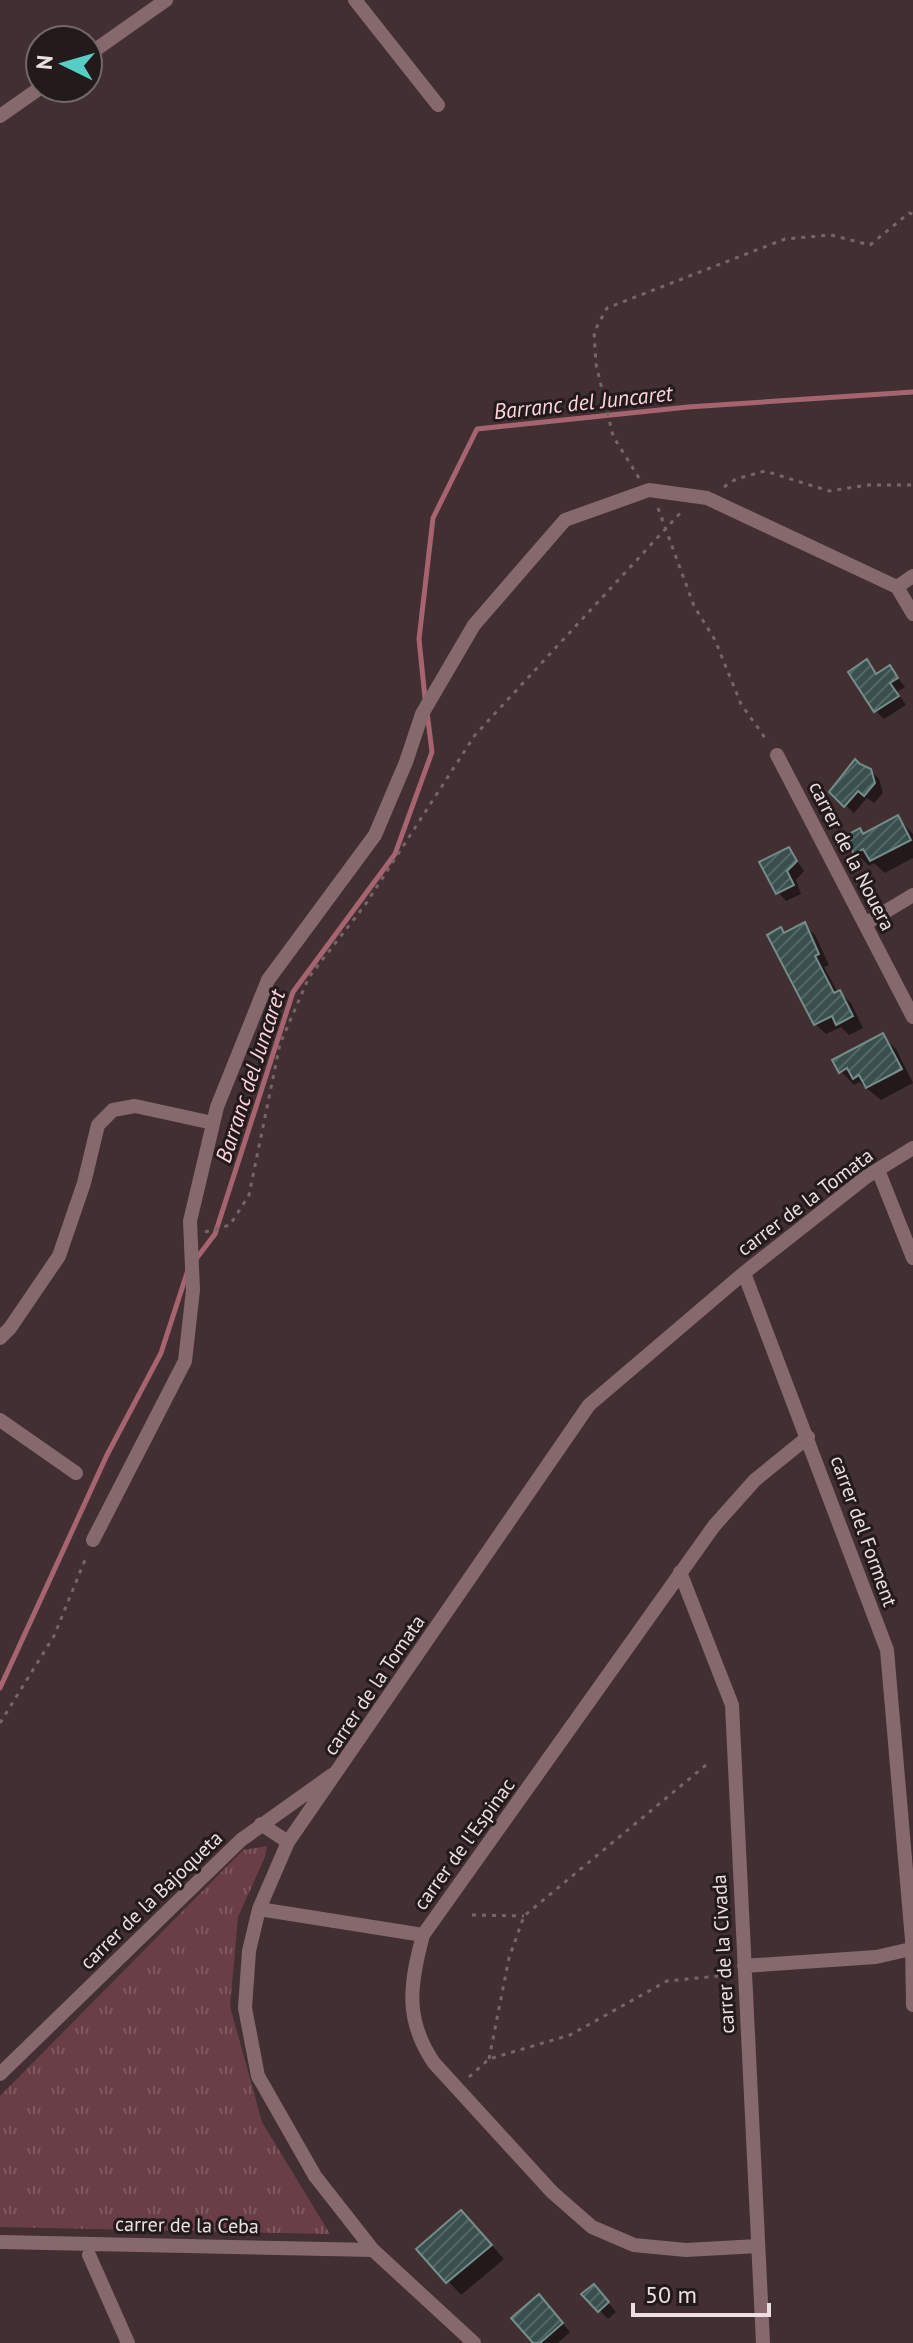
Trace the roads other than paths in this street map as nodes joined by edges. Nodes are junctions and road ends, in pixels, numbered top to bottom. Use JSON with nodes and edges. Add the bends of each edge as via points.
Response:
{"nodes":[{"id":1,"x":355,"y":0,"type":"edge"},
{"id":2,"x":164,"y":1,"type":"edge"},
{"id":3,"x":104,"y":44,"type":"edge"},
{"id":4,"x":24,"y":99,"type":"edge"},
{"id":5,"x":438,"y":105,"type":"dead end"},
{"id":6,"x":0,"y":116,"type":"edge"},
{"id":7,"x":913,"y":576,"type":"edge"},
{"id":8,"x":897,"y":587,"type":"junction"},
{"id":9,"x":913,"y":614,"type":"edge"},
{"id":10,"x":777,"y":755,"type":"road end"},
{"id":11,"x":913,"y":895,"type":"edge"},
{"id":12,"x":865,"y":924,"type":"junction"},
{"id":13,"x":913,"y":1017,"type":"edge"},
{"id":14,"x":213,"y":1123,"type":"junction"},
{"id":15,"x":913,"y":1148,"type":"edge"},
{"id":16,"x":878,"y":1170,"type":"junction"},
{"id":17,"x":913,"y":1258,"type":"edge"},
{"id":18,"x":744,"y":1273,"type":"junction"},
{"id":19,"x":0,"y":1338,"type":"edge"},
{"id":20,"x":0,"y":1420,"type":"edge"},
{"id":21,"x":808,"y":1437,"type":"junction"},
{"id":22,"x":76,"y":1473,"type":"dead end"},
{"id":23,"x":93,"y":1540,"type":"road end"},
{"id":24,"x":680,"y":1572,"type":"junction"},
{"id":25,"x":341,"y":1769,"type":"junction"},
{"id":26,"x":261,"y":1824,"type":"junction"},
{"id":27,"x":288,"y":1842,"type":"junction"},
{"id":28,"x":259,"y":1909,"type":"junction"},
{"id":29,"x":423,"y":1935,"type":"junction"},
{"id":30,"x":912,"y":1943,"type":"edge"},
{"id":31,"x":744,"y":1971,"type":"junction"},
{"id":32,"x":913,"y":2005,"type":"edge"},
{"id":33,"x":0,"y":2074,"type":"edge"},
{"id":34,"x":0,"y":2242,"type":"edge"},
{"id":35,"x":758,"y":2246,"type":"junction"},
{"id":36,"x":373,"y":2250,"type":"junction"},
{"id":37,"x":89,"y":2255,"type":"dead end"},
{"id":38,"x":128,"y":2343,"type":"edge"},
{"id":39,"x":474,"y":2343,"type":"edge"},
{"id":40,"x":763,"y":2343,"type":"edge"}],
"edges":[{"from":1,"to":5,"type":"street"},
{"from":2,"to":3,"type":"street"},
{"from":4,"to":6,"type":"street"},
{"from":7,"to":8,"type":"street"},
{"from":8,"to":9,"type":"street"},
{"from":8,"to":14,"type":"street","via":[[707,498],[649,490],[565,520],[474,625],[422,714],[375,835],[268,980]]},
{"from":10,"to":12,"type":"street","name":"carrer de la Nouera"},
{"from":11,"to":12,"type":"street"},
{"from":12,"to":13,"type":"street","name":"carrer de la Nouera"},
{"from":14,"to":19,"type":"street","via":[[135,1106],[113,1110],[98,1125],[59,1256]]},
{"from":14,"to":23,"type":"street","via":[[190,1221],[193,1290],[185,1361]]},
{"from":15,"to":16,"type":"street","name":"carrer de la Tomata"},
{"from":16,"to":17,"type":"street"},
{"from":16,"to":18,"type":"street","name":"carrer de la Tomata"},
{"from":18,"to":21,"type":"street","name":"carrer del Forment"},
{"from":18,"to":25,"type":"street","name":"carrer de la Tomata","via":[[589,1405]]},
{"from":20,"to":22,"type":"street"},
{"from":21,"to":24,"type":"street","name":"carrer de l'Espinac","via":[[755,1480]]},
{"from":21,"to":30,"type":"street","name":"carrer del Forment","via":[[887,1650]]},
{"from":24,"to":29,"type":"street","name":"carrer de l'Espinac"},
{"from":24,"to":31,"type":"street","name":"carrer de la Civada","via":[[732,1705]]},
{"from":25,"to":26,"type":"street","name":"carrer de la Bajoqueta"},
{"from":25,"to":27,"type":"street","name":"carrer de la Tomata"},
{"from":26,"to":27,"type":"street"},
{"from":26,"to":33,"type":"street","name":"carrer de la Bajoqueta"},
{"from":27,"to":28,"type":"street","name":"carrer de la Tomata"},
{"from":28,"to":29,"type":"street"},
{"from":28,"to":36,"type":"street","name":"carrer de la Tomata","via":[[249,1951],[245,2008],[258,2076],[315,2176]]},
{"from":29,"to":35,"type":"street","name":"carrer de l'Espinac","via":[[413,1972],[412,2007],[420,2042],[552,2192],[592,2227],[634,2245],[686,2250]]},
{"from":30,"to":31,"type":"street","via":[[876,1957]]},
{"from":30,"to":32,"type":"street","name":"carrer del Forment"},
{"from":31,"to":35,"type":"street","name":"carrer de la Civada"},
{"from":34,"to":36,"type":"street","name":"carrer de la Ceba"},
{"from":35,"to":40,"type":"street","name":"carrer de la Civada"},
{"from":36,"to":39,"type":"street","name":"carrer de la Tomata"},
{"from":37,"to":38,"type":"street"}]}
